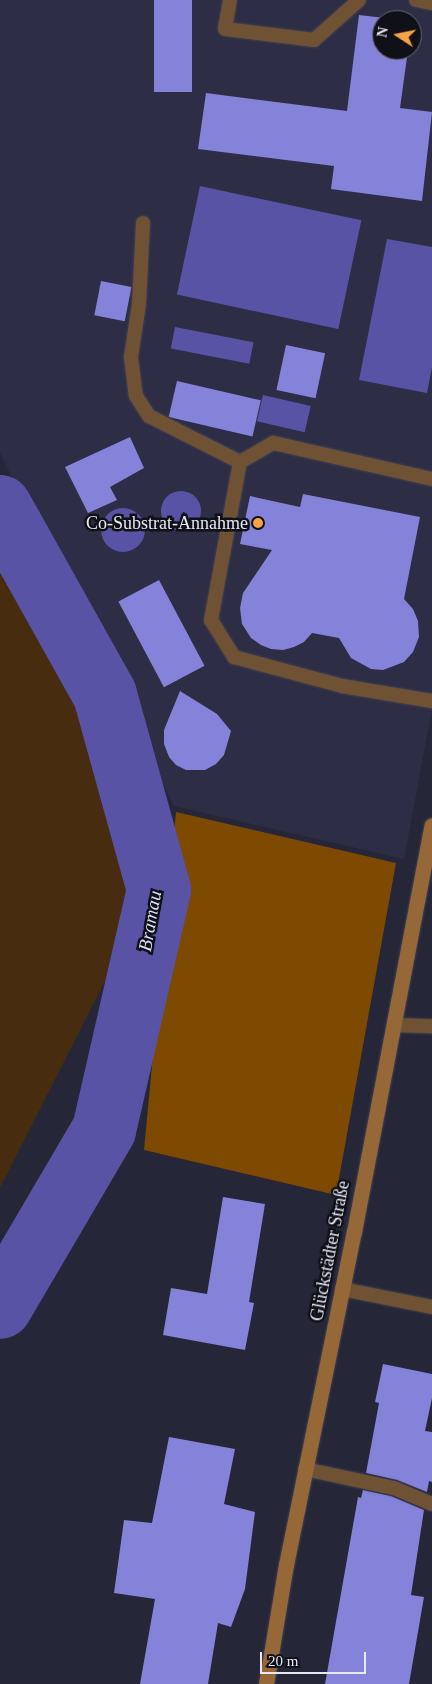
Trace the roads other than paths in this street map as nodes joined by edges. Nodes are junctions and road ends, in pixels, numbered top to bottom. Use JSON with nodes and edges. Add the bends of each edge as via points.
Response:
{"nodes":[{"id":1,"x":230,"y":0,"type":"edge"},
{"id":2,"x":359,"y":0,"type":"edge"},
{"id":3,"x":416,"y":0,"type":"edge"},
{"id":4,"x":432,"y":3,"type":"edge"},
{"id":5,"x":143,"y":223,"type":"dead end"},
{"id":6,"x":240,"y":462,"type":"junction"},
{"id":7,"x":432,"y":479,"type":"edge"},
{"id":8,"x":432,"y":702,"type":"edge"},
{"id":9,"x":432,"y":825,"type":"edge"},
{"id":10,"x":394,"y":1025,"type":"junction"},
{"id":11,"x":432,"y":1026,"type":"edge"},
{"id":12,"x":342,"y":1289,"type":"junction"},
{"id":13,"x":432,"y":1307,"type":"edge"},
{"id":14,"x":305,"y":1468,"type":"junction"},
{"id":15,"x":432,"y":1504,"type":"edge"},
{"id":16,"x":266,"y":1684,"type":"edge"}],
"edges":[{"from":1,"to":2,"type":"lane","via":[[225,28],[314,40]]},
{"from":3,"to":4,"type":"lane"},
{"from":5,"to":6,"type":"lane","via":[[131,357],[136,396],[149,416]]},
{"from":6,"to":7,"type":"lane","via":[[273,443]]},
{"from":6,"to":8,"type":"lane","via":[[210,620],[234,657],[342,686]]},
{"from":9,"to":10,"type":"street","name":"Glückstädter Straße"},
{"from":10,"to":11,"type":"lane"},
{"from":10,"to":12,"type":"street","name":"Glückstädter Straße"},
{"from":12,"to":13,"type":"lane"},
{"from":12,"to":14,"type":"street","name":"Glückstädter Straße"},
{"from":14,"to":15,"type":"lane","via":[[394,1488]]},
{"from":14,"to":16,"type":"street","name":"Glückstädter Straße"}]}
